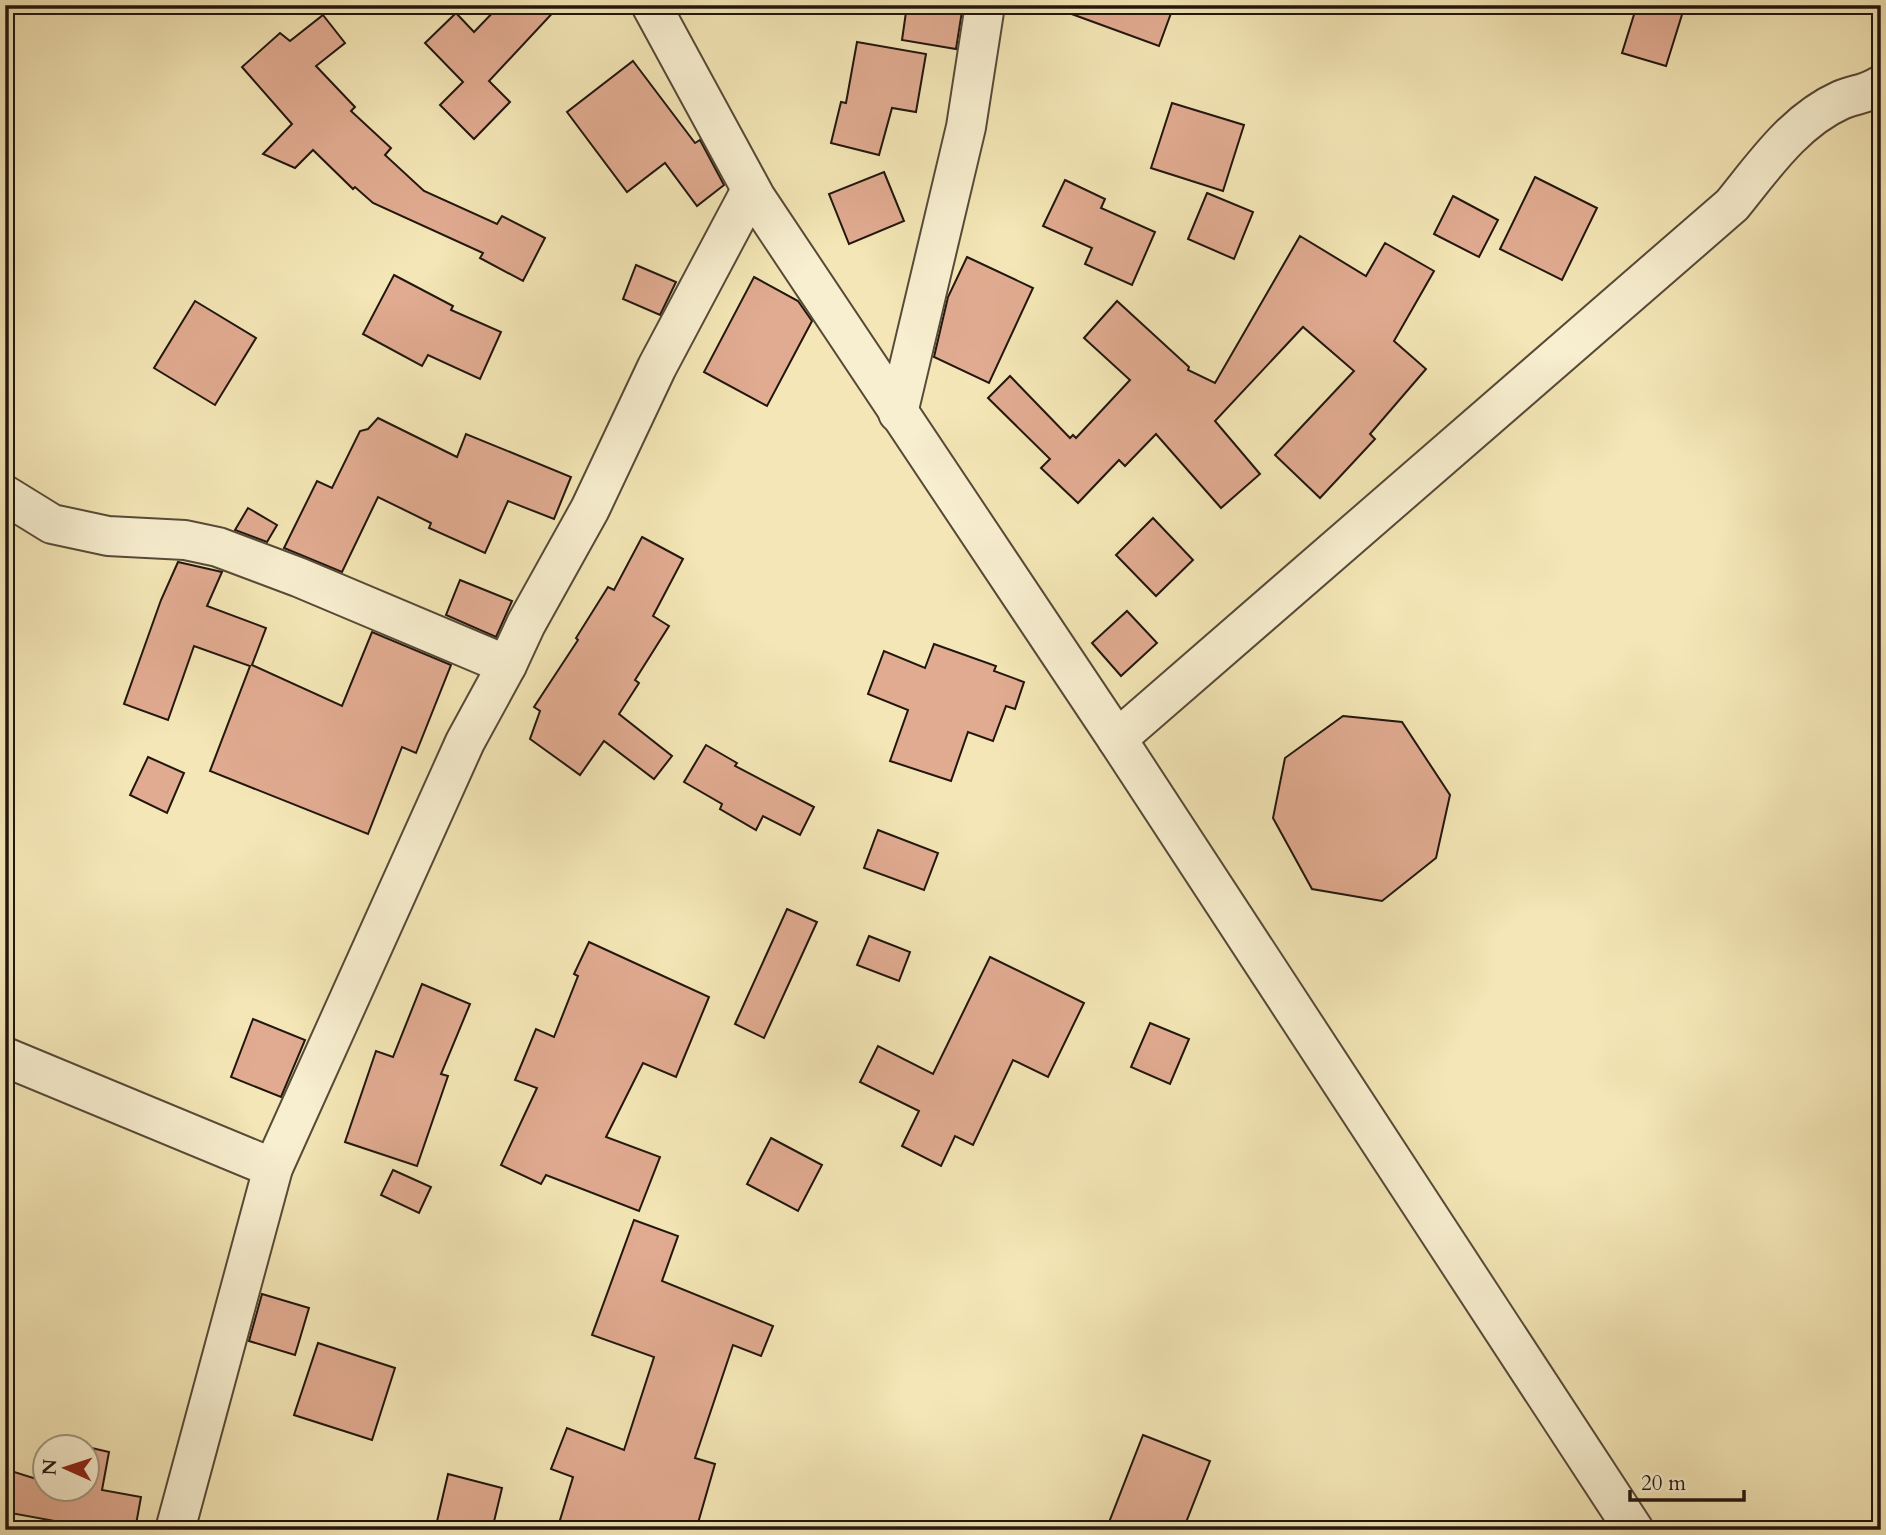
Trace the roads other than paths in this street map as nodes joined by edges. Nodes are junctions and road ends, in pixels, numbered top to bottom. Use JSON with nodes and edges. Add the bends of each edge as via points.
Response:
{"nodes":[{"id":1,"x":651,"y":5,"type":"edge"},
{"id":2,"x":985,"y":5,"type":"edge"},
{"id":3,"x":1881,"y":85,"type":"edge"},
{"id":4,"x":751,"y":190,"type":"junction"},
{"id":5,"x":898,"y":413,"type":"junction"},
{"id":6,"x":5,"y":495,"type":"edge"},
{"id":7,"x":507,"y":665,"type":"junction"},
{"id":8,"x":1117,"y":738,"type":"junction"},
{"id":9,"x":5,"y":1057,"type":"edge"},
{"id":10,"x":274,"y":1168,"type":"junction"},
{"id":11,"x":175,"y":1530,"type":"edge"},
{"id":12,"x":1634,"y":1530,"type":"edge"}],
"edges":[{"from":1,"to":4,"type":"street"},
{"from":2,"to":5,"type":"street","via":[[966,127]]},
{"from":3,"to":8,"type":"street","via":[[1841,100],[1803,123],[1732,205]]},
{"from":4,"to":5,"type":"street"},
{"from":4,"to":7,"type":"street"},
{"from":5,"to":8,"type":"street"},
{"from":6,"to":7,"type":"street","via":[[52,524],[108,536],[185,540],[218,547]]},
{"from":7,"to":10,"type":"street","via":[[465,742]]},
{"from":8,"to":12,"type":"street"},
{"from":9,"to":10,"type":"street"},
{"from":10,"to":11,"type":"street"}]}
